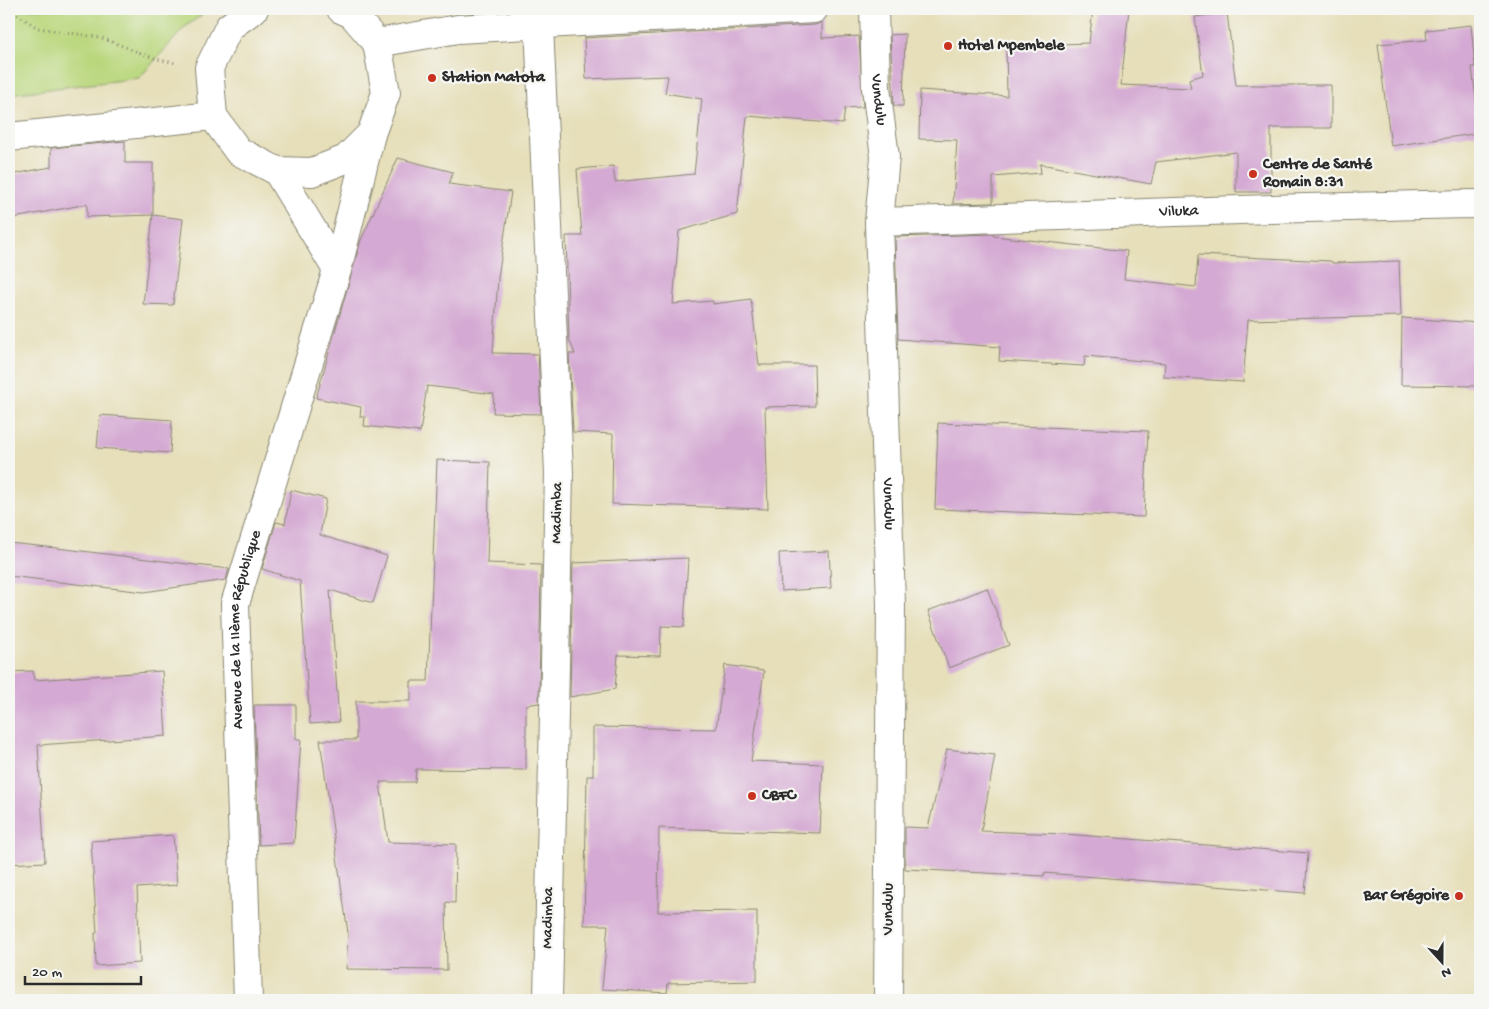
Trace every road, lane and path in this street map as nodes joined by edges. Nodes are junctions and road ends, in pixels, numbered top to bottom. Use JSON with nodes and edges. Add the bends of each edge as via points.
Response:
{"nodes":[{"id":1,"x":9,"y":9,"type":"edge"},
{"id":2,"x":254,"y":9,"type":"edge"},
{"id":3,"x":341,"y":9,"type":"edge"},
{"id":4,"x":814,"y":9,"type":"edge"},
{"id":5,"x":874,"y":9,"type":"edge"},
{"id":6,"x":539,"y":25,"type":"junction"},
{"id":7,"x":376,"y":43,"type":"junction"},
{"id":8,"x":209,"y":68,"type":"junction"},
{"id":9,"x":214,"y":116,"type":"junction"},
{"id":10,"x":371,"y":134,"type":"junction"},
{"id":11,"x":9,"y":137,"type":"edge"},
{"id":12,"x":277,"y":171,"type":"junction"},
{"id":13,"x":1480,"y":204,"type":"edge"},
{"id":14,"x":879,"y":222,"type":"junction"},
{"id":15,"x":337,"y":270,"type":"junction"},
{"id":16,"x":248,"y":1000,"type":"edge"},
{"id":17,"x":548,"y":1000,"type":"edge"},
{"id":18,"x":888,"y":1000,"type":"edge"}],
"edges":[{"from":1,"to":8,"type":"path","via":[[38,28],[102,38],[156,59]]},
{"from":2,"to":8,"type":"street","via":[[229,27]]},
{"from":3,"to":7,"type":"street","via":[[352,14]]},
{"from":4,"to":6,"type":"street"},
{"from":5,"to":14,"type":"street","name":"Vundulu","via":[[876,88],[885,157]]},
{"from":6,"to":7,"type":"street","via":[[458,29]]},
{"from":6,"to":17,"type":"street","name":"Madimba","via":[[559,474]]},
{"from":7,"to":10,"type":"street","name":"Avenue de la IIème République","via":[[386,93]]},
{"from":8,"to":9,"type":"street"},
{"from":9,"to":11,"type":"street"},
{"from":9,"to":12,"type":"street","via":[[238,151]]},
{"from":10,"to":12,"type":"street","via":[[346,159],[312,172]]},
{"from":10,"to":15,"type":"street","name":"Avenue de la IIème République"},
{"from":12,"to":15,"type":"street"},
{"from":13,"to":14,"type":"street","name":"Viluka","via":[[1298,206],[1111,216]]},
{"from":14,"to":18,"type":"street","name":"Vundulu","via":[[891,604]]},
{"from":15,"to":16,"type":"street","name":"Avenue de la IIème République","via":[[235,604]]}]}
